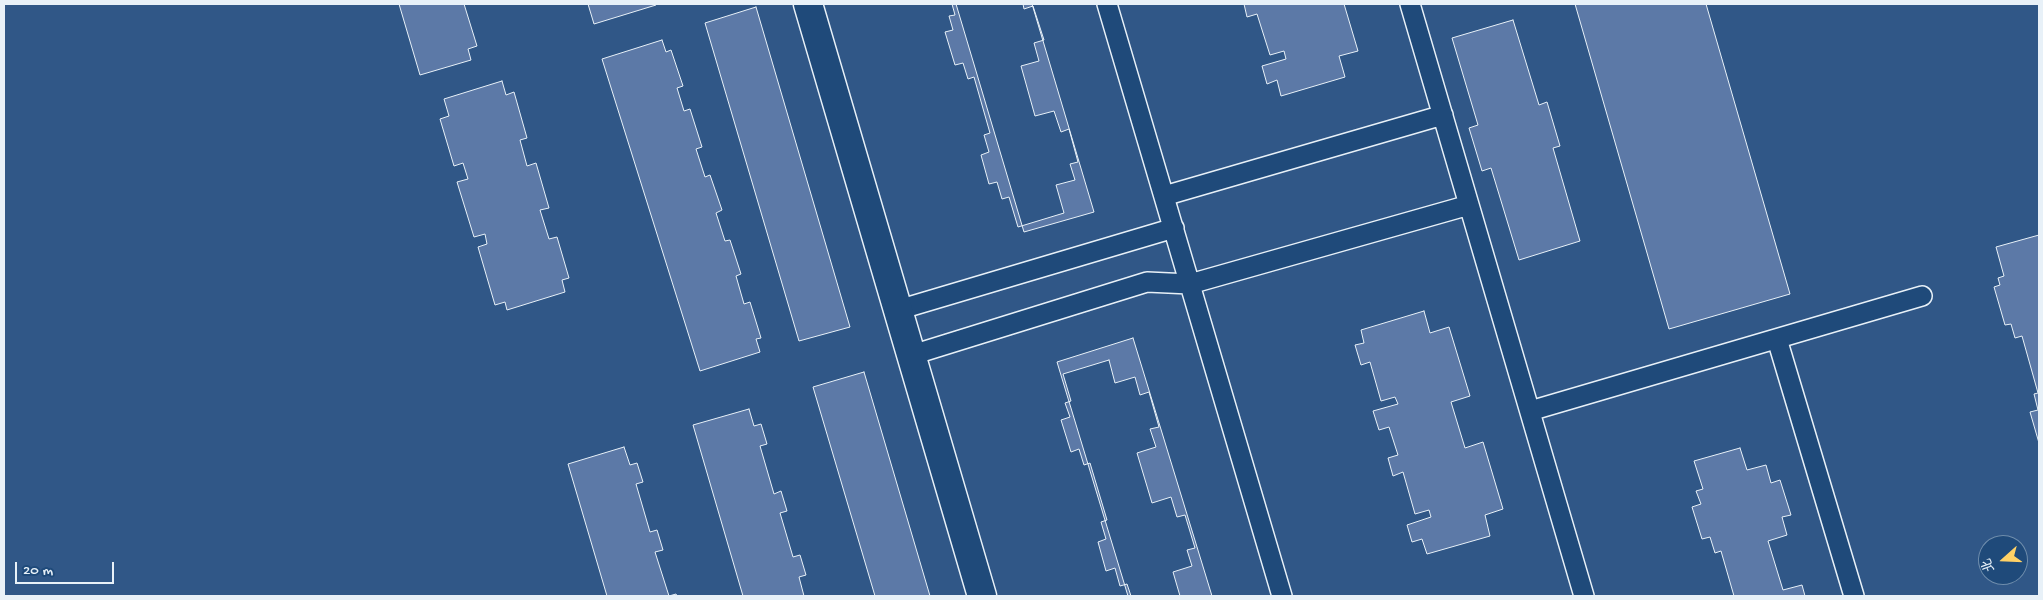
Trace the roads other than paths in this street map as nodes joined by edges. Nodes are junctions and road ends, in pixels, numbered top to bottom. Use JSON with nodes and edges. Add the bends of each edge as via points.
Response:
{"nodes":[{"id":1,"x":808,"y":4,"type":"edge"},
{"id":2,"x":1107,"y":4,"type":"edge"},
{"id":3,"x":1410,"y":4,"type":"edge"},
{"id":4,"x":1442,"y":115,"type":"junction"},
{"id":5,"x":1164,"y":196,"type":"junction"},
{"id":6,"x":1469,"y":206,"type":"junction"},
{"id":7,"x":1174,"y":228,"type":"junction"},
{"id":8,"x":1190,"y":284,"type":"junction"},
{"id":9,"x":1922,"y":296,"type":"dead end"},
{"id":10,"x":898,"y":310,"type":"junction"},
{"id":11,"x":1777,"y":339,"type":"junction"},
{"id":12,"x":912,"y":356,"type":"junction"},
{"id":13,"x":1530,"y":412,"type":"junction"},
{"id":14,"x":982,"y":596,"type":"edge"},
{"id":15,"x":1282,"y":596,"type":"edge"},
{"id":16,"x":1584,"y":596,"type":"edge"},
{"id":17,"x":1854,"y":596,"type":"edge"}],
"edges":[{"from":1,"to":10,"type":"street"},
{"from":2,"to":5,"type":"lane"},
{"from":3,"to":4,"type":"lane"},
{"from":4,"to":5,"type":"lane"},
{"from":4,"to":6,"type":"lane"},
{"from":5,"to":7,"type":"lane"},
{"from":6,"to":8,"type":"lane"},
{"from":6,"to":13,"type":"lane"},
{"from":7,"to":8,"type":"lane"},
{"from":7,"to":10,"type":"lane"},
{"from":8,"to":12,"type":"lane","via":[[1147,282]]},
{"from":8,"to":15,"type":"lane"},
{"from":9,"to":11,"type":"lane"},
{"from":10,"to":12,"type":"street"},
{"from":11,"to":13,"type":"lane"},
{"from":11,"to":17,"type":"lane"},
{"from":12,"to":14,"type":"street"},
{"from":13,"to":16,"type":"lane"}]}
